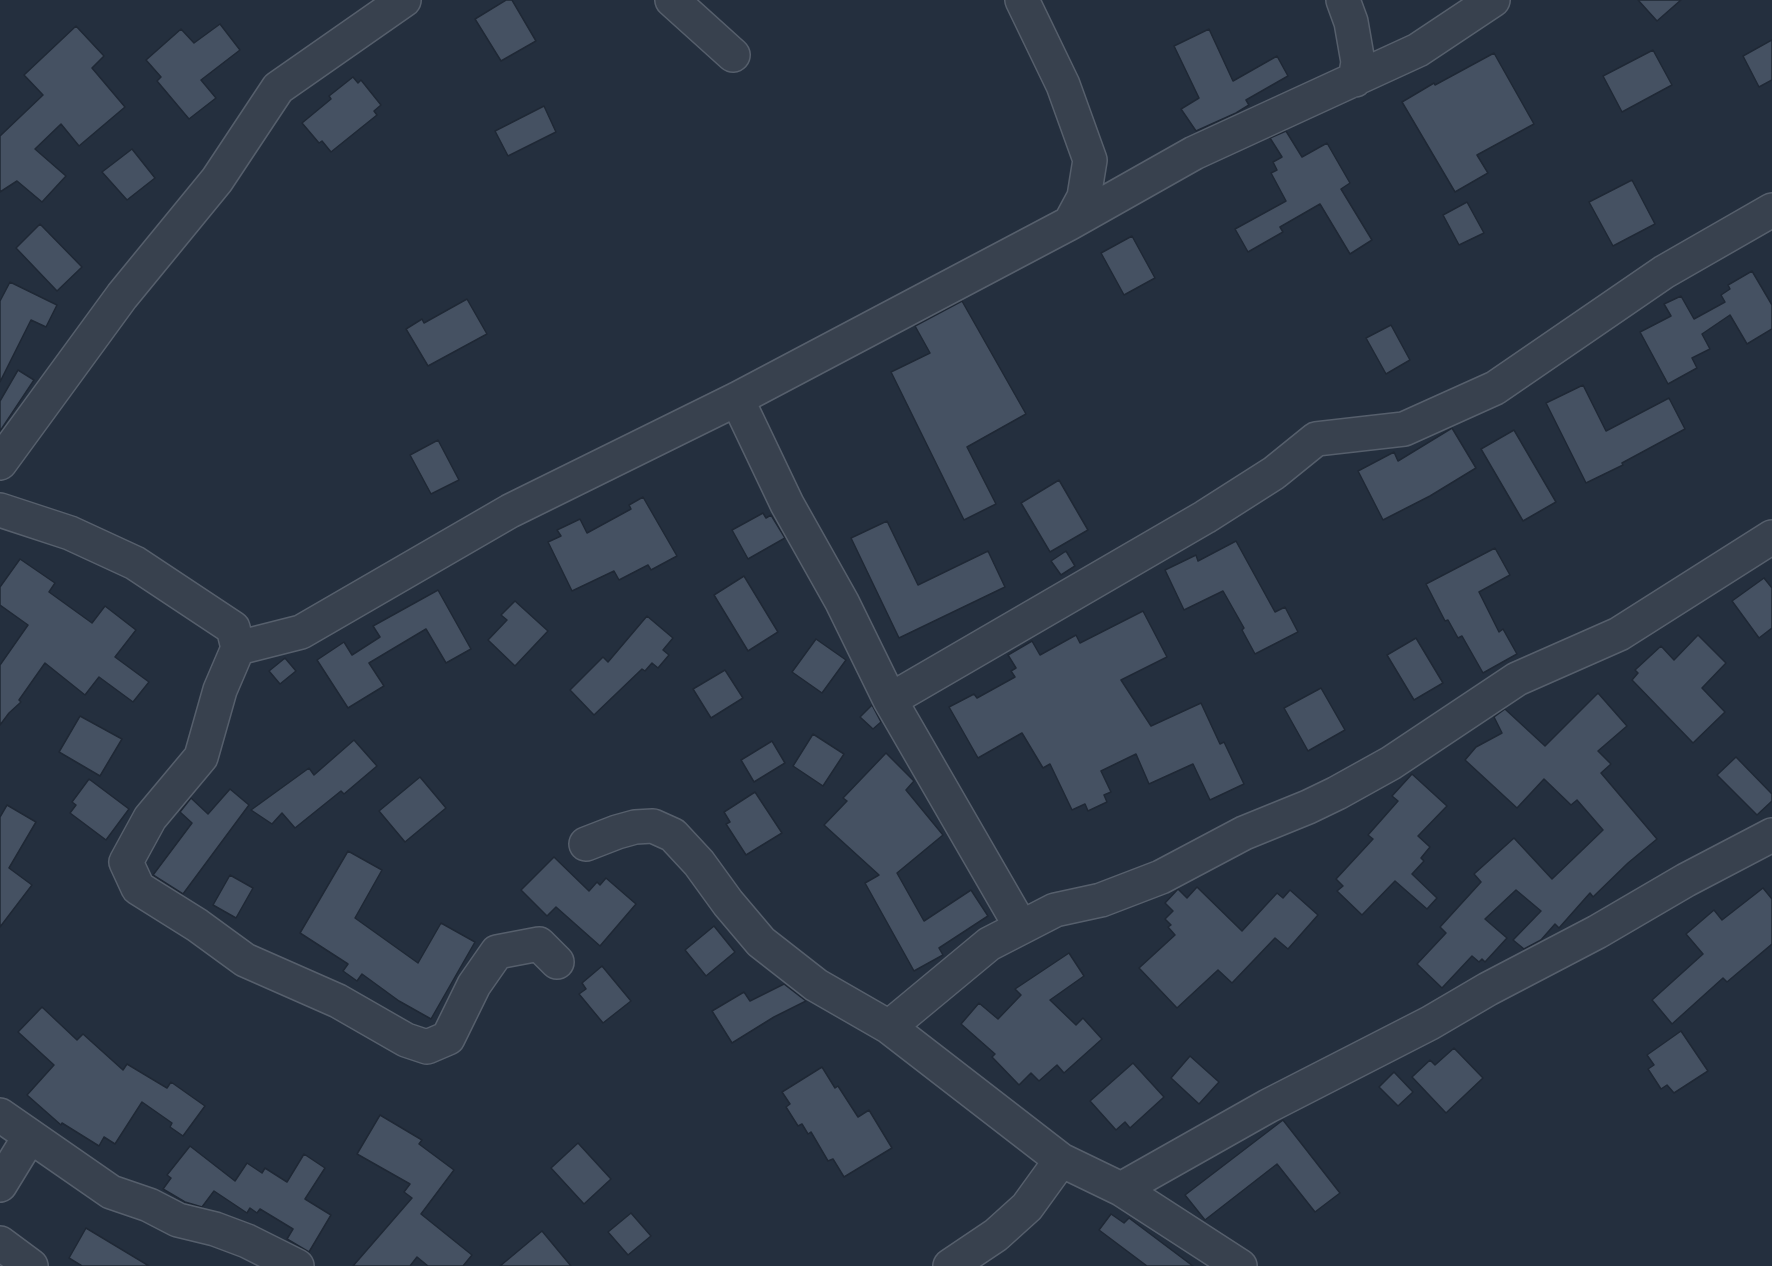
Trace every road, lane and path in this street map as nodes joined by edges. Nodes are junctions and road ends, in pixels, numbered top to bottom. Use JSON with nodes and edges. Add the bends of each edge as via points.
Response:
{"nodes":[{"id":1,"x":404,"y":0,"type":"edge"},
{"id":2,"x":672,"y":0,"type":"edge"},
{"id":3,"x":1022,"y":0,"type":"edge"},
{"id":4,"x":1343,"y":0,"type":"edge"},
{"id":5,"x":1493,"y":0,"type":"edge"},
{"id":6,"x":734,"y":55,"type":"dead end"},
{"id":7,"x":1354,"y":80,"type":"junction"},
{"id":8,"x":1090,"y":160,"type":"junction"},
{"id":9,"x":1135,"y":185,"type":"junction"},
{"id":10,"x":1772,"y":210,"type":"edge"},
{"id":11,"x":1070,"y":223,"type":"junction"},
{"id":12,"x":737,"y":399,"type":"junction"},
{"id":13,"x":0,"y":463,"type":"edge"},
{"id":14,"x":0,"y":510,"type":"edge"},
{"id":15,"x":1772,"y":537,"type":"edge"},
{"id":16,"x":238,"y":648,"type":"junction"},
{"id":17,"x":890,"y":700,"type":"junction"},
{"id":18,"x":1772,"y":835,"type":"edge"},
{"id":19,"x":586,"y":844,"type":"dead end"},
{"id":20,"x":1021,"y":927,"type":"junction"},
{"id":21,"x":557,"y":962,"type":"dead end"},
{"id":22,"x":889,"y":1027,"type":"junction"},
{"id":23,"x":0,"y":1115,"type":"edge"},
{"id":24,"x":30,"y":1136,"type":"junction"},
{"id":25,"x":1061,"y":1160,"type":"junction"},
{"id":26,"x":0,"y":1185,"type":"edge"},
{"id":27,"x":1121,"y":1189,"type":"junction"},
{"id":28,"x":0,"y":1243,"type":"edge"},
{"id":29,"x":31,"y":1266,"type":"edge"},
{"id":30,"x":297,"y":1266,"type":"edge"},
{"id":31,"x":951,"y":1266,"type":"edge"},
{"id":32,"x":1240,"y":1266,"type":"edge"}],
"edges":[{"from":1,"to":13,"type":"street","via":[[278,88],[217,180],[122,296]]},
{"from":2,"to":6,"type":"street"},
{"from":3,"to":8,"type":"street","via":[[1064,85]]},
{"from":4,"to":7,"type":"street","via":[[1358,62]]},
{"from":5,"to":7,"type":"street","via":[[1418,50]]},
{"from":7,"to":9,"type":"street","via":[[1194,153]]},
{"from":8,"to":9,"type":"street"},
{"from":8,"to":11,"type":"street","via":[[1084,197]]},
{"from":9,"to":11,"type":"street"},
{"from":10,"to":17,"type":"street","via":[[1664,272],[1495,388],[1404,429],[1316,440],[1274,473],[1205,517]]},
{"from":11,"to":12,"type":"street"},
{"from":12,"to":16,"type":"street","via":[[510,512],[301,632]]},
{"from":12,"to":17,"type":"street","via":[[787,504],[842,602]]},
{"from":14,"to":16,"type":"street","via":[[70,533],[135,563],[233,628]]},
{"from":15,"to":20,"type":"street","via":[[1619,634],[1517,679],[1391,763],[1337,793],[1244,832],[1161,877],[1101,900],[1055,910]]},
{"from":16,"to":21,"type":"street","via":[[220,690],[201,757],[150,818],[126,862],[138,888],[245,960],[338,1001],[406,1040],[427,1047],[448,1038],[474,985],[497,952],[539,944]]},
{"from":17,"to":20,"type":"street"},
{"from":18,"to":27,"type":"street"},
{"from":19,"to":22,"type":"street","via":[[635,827],[653,826],[673,835],[761,942],[816,985]]},
{"from":20,"to":22,"type":"street","via":[[989,944]]},
{"from":22,"to":25,"type":"street"},
{"from":23,"to":24,"type":"street"},
{"from":24,"to":26,"type":"street"},
{"from":24,"to":30,"type":"street","via":[[111,1192],[178,1220],[215,1228]]},
{"from":25,"to":27,"type":"street"},
{"from":25,"to":31,"type":"street","via":[[1027,1207],[996,1235]]},
{"from":27,"to":32,"type":"street"},
{"from":28,"to":29,"type":"street"}]}
